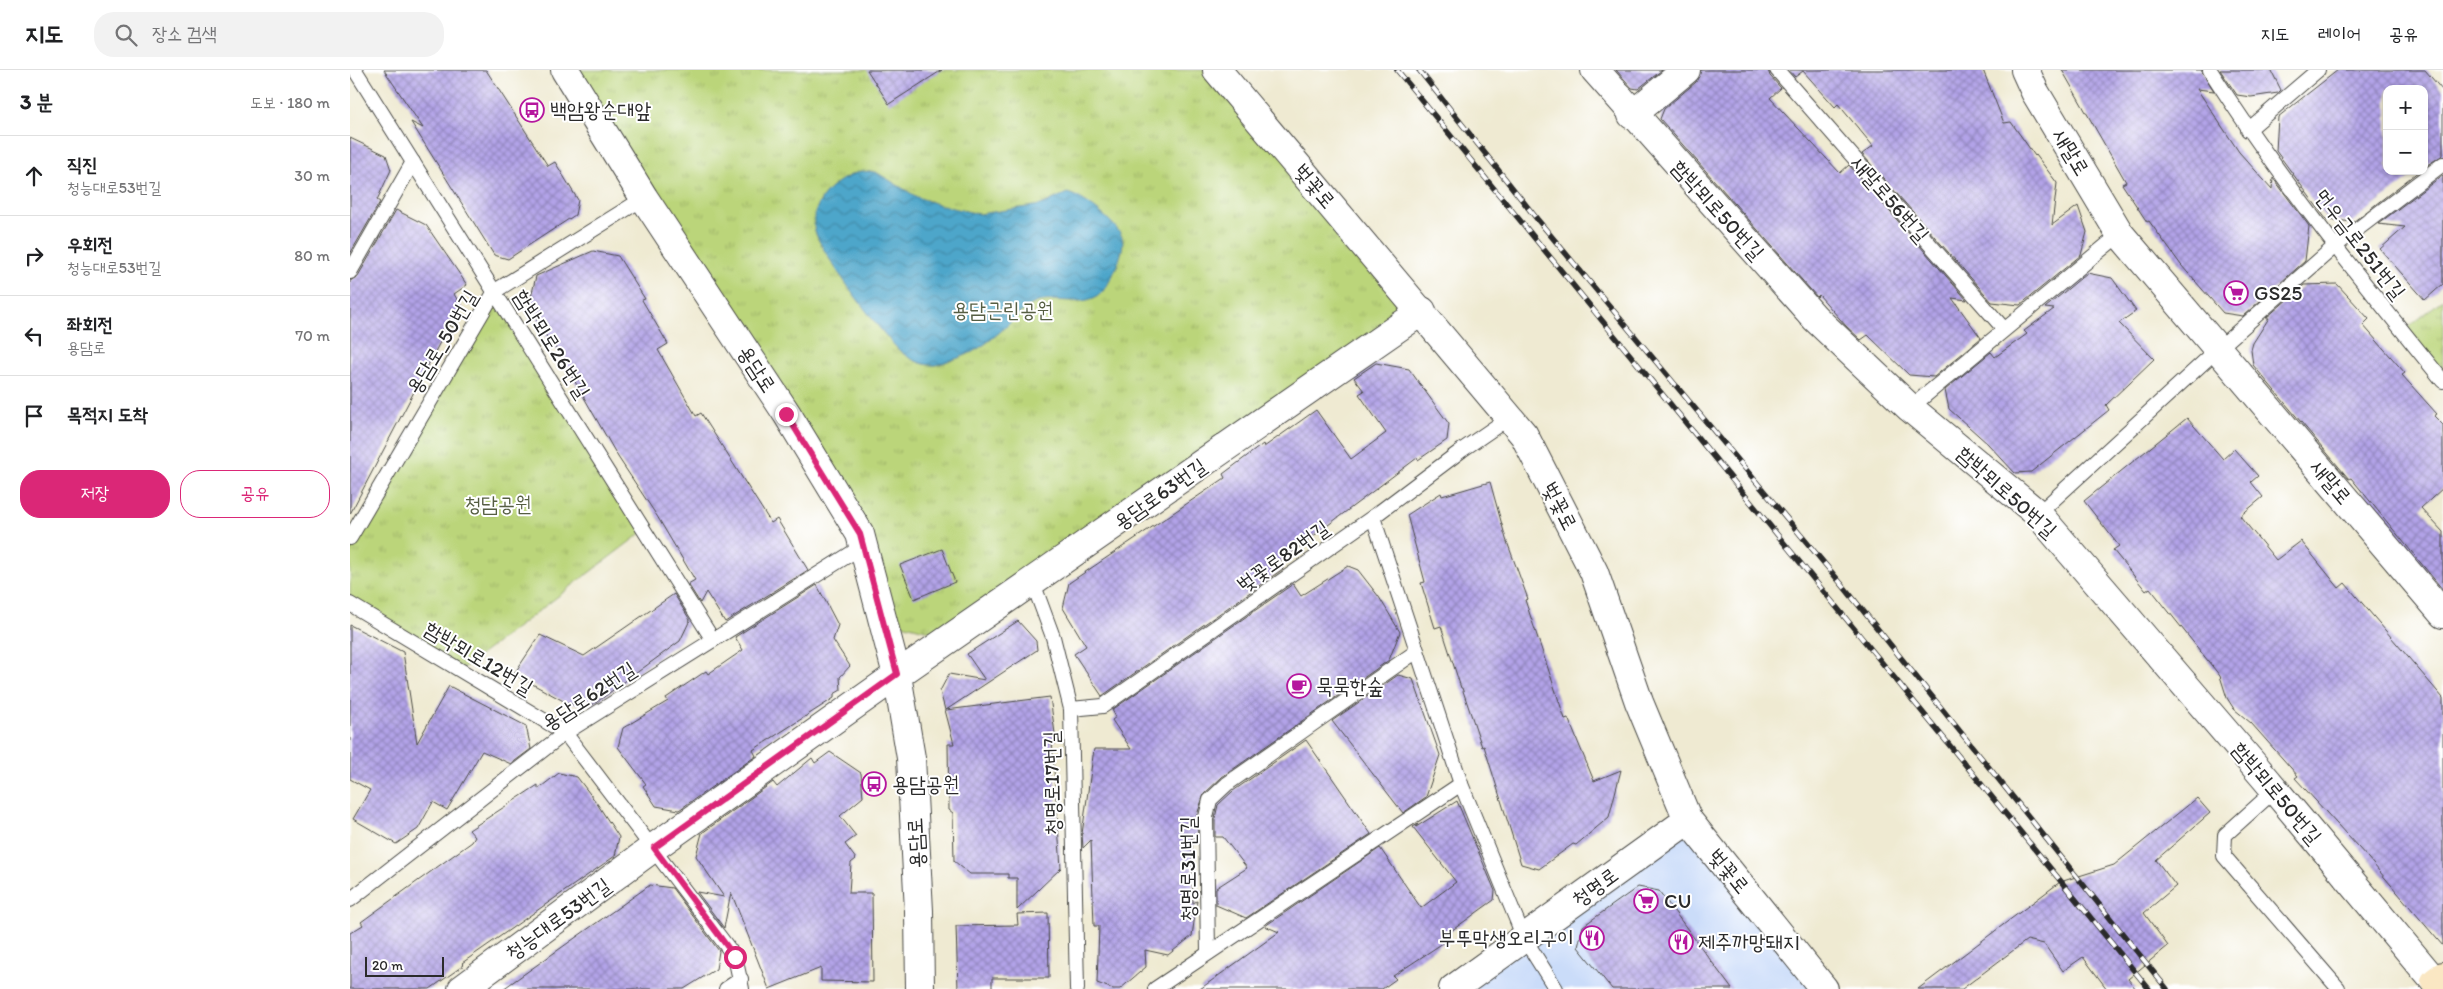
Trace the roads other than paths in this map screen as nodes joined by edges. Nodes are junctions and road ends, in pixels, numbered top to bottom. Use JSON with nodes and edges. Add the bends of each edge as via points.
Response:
{"nodes":[{"id":1,"x":355,"y":70,"type":"edge"},
{"id":2,"x":565,"y":70,"type":"edge"},
{"id":3,"x":1216,"y":70,"type":"edge"},
{"id":4,"x":1595,"y":70,"type":"edge"},
{"id":5,"x":1686,"y":70,"type":"edge"},
{"id":6,"x":1777,"y":70,"type":"edge"},
{"id":7,"x":2025,"y":70,"type":"edge"},
{"id":8,"x":2210,"y":70,"type":"edge"},
{"id":9,"x":2318,"y":70,"type":"edge"},
{"id":10,"x":1632,"y":115,"type":"junction"},
{"id":11,"x":2248,"y":130,"type":"junction"},
{"id":12,"x":413,"y":162,"type":"junction"},
{"id":13,"x":2443,"y":164,"type":"edge"},
{"id":14,"x":644,"y":198,"type":"junction"},
{"id":15,"x":2120,"y":234,"type":"junction"},
{"id":16,"x":2334,"y":247,"type":"junction"},
{"id":17,"x":350,"y":272,"type":"edge"},
{"id":18,"x":495,"y":291,"type":"junction"},
{"id":19,"x":1422,"y":311,"type":"junction"},
{"id":20,"x":2004,"y":329,"type":"junction"},
{"id":21,"x":2218,"y":349,"type":"junction"},
{"id":22,"x":2443,"y":381,"type":"edge"},
{"id":23,"x":1910,"y":408,"type":"junction"},
{"id":24,"x":1510,"y":417,"type":"junction"},
{"id":25,"x":2038,"y":514,"type":"junction"},
{"id":26,"x":1374,"y":518,"type":"junction"},
{"id":27,"x":350,"y":538,"type":"edge"},
{"id":28,"x":863,"y":546,"type":"junction"},
{"id":29,"x":1033,"y":582,"type":"junction"},
{"id":30,"x":350,"y":604,"type":"edge"},
{"id":31,"x":2443,"y":614,"type":"edge"},
{"id":32,"x":712,"y":640,"type":"junction"},
{"id":33,"x":1417,"y":651,"type":"junction"},
{"id":34,"x":897,"y":674,"type":"junction"},
{"id":35,"x":1071,"y":709,"type":"junction"},
{"id":36,"x":565,"y":733,"type":"junction"},
{"id":37,"x":1462,"y":784,"type":"junction"},
{"id":38,"x":2275,"y":790,"type":"junction"},
{"id":39,"x":1688,"y":820,"type":"junction"},
{"id":40,"x":654,"y":848,"type":"junction"},
{"id":41,"x":350,"y":900,"type":"edge"},
{"id":42,"x":1524,"y":938,"type":"junction"},
{"id":43,"x":1208,"y":952,"type":"junction"},
{"id":44,"x":2439,"y":982,"type":"edge"},
{"id":45,"x":741,"y":984,"type":"edge"},
{"id":46,"x":2338,"y":988,"type":"edge"},
{"id":47,"x":462,"y":989,"type":"edge"},
{"id":48,"x":726,"y":989,"type":"edge"},
{"id":49,"x":920,"y":989,"type":"edge"},
{"id":50,"x":1076,"y":989,"type":"edge"},
{"id":51,"x":1155,"y":989,"type":"edge"},
{"id":52,"x":1452,"y":989,"type":"edge"},
{"id":53,"x":1556,"y":989,"type":"edge"},
{"id":54,"x":1824,"y":989,"type":"edge"}],
"edges":[{"from":1,"to":12,"type":"lane","name":"함박뫼로26번길"},
{"from":2,"to":14,"type":"street","name":"용담로"},
{"from":3,"to":19,"type":"street","name":"벚꽃로"},
{"from":4,"to":10,"type":"street","name":"함박뫼로50번길"},
{"from":5,"to":10,"type":"street"},
{"from":6,"to":20,"type":"lane","name":"새말로56번길"},
{"from":7,"to":15,"type":"street","name":"새말로"},
{"from":8,"to":11,"type":"lane","name":"먼우금로251번길"},
{"from":9,"to":11,"type":"lane"},
{"from":10,"to":23,"type":"street","name":"함박뫼로50번길","via":[[1815,318]]},
{"from":11,"to":16,"type":"lane","name":"먼우금로251번길"},
{"from":12,"to":17,"type":"lane"},
{"from":12,"to":18,"type":"lane","name":"함박뫼로26번길"},
{"from":13,"to":16,"type":"lane"},
{"from":14,"to":18,"type":"lane","name":"용담로_50번길"},
{"from":14,"to":28,"type":"street","name":"용담로","via":[[786,414],[860,534]]},
{"from":15,"to":20,"type":"lane"},
{"from":15,"to":21,"type":"street","name":"새말로"},
{"from":16,"to":21,"type":"lane"},
{"from":16,"to":22,"type":"lane","name":"먼우금로251번길"},
{"from":18,"to":27,"type":"lane","name":"용담로_50번길"},
{"from":18,"to":32,"type":"lane","name":"함박뫼로26번길"},
{"from":19,"to":24,"type":"street","name":"벚꽃로"},
{"from":19,"to":29,"type":"street","name":"용담로63번길"},
{"from":20,"to":23,"type":"lane"},
{"from":21,"to":25,"type":"lane"},
{"from":21,"to":31,"type":"street","name":"새말로"},
{"from":23,"to":25,"type":"street","name":"함박뫼로50번길"},
{"from":24,"to":26,"type":"lane","name":"벚꽃로82번길"},
{"from":24,"to":39,"type":"street","name":"벚꽃로","via":[[1524,435],[1594,572],[1639,702]]},
{"from":25,"to":38,"type":"street","name":"함박뫼로50번길"},
{"from":26,"to":33,"type":"lane"},
{"from":26,"to":35,"type":"lane","name":"벚꽃로82번길","via":[[1103,706]]},
{"from":28,"to":32,"type":"lane","name":"용담로62번길"},
{"from":28,"to":34,"type":"street","name":"용담로"},
{"from":29,"to":34,"type":"street","name":"용담로63번길"},
{"from":29,"to":35,"type":"lane","name":"청명로17번길","via":[[1053,638]]},
{"from":30,"to":36,"type":"lane","name":"함박뫼로12번길"},
{"from":32,"to":36,"type":"lane","name":"용담로62번길"},
{"from":33,"to":37,"type":"lane"},
{"from":33,"to":43,"type":"lane","name":"청명로31번길","via":[[1227,784],[1210,800],[1206,817]]},
{"from":34,"to":40,"type":"street","name":"청능대로53번길"},
{"from":34,"to":49,"type":"street","name":"용담로","via":[[911,758]]},
{"from":35,"to":50,"type":"lane","name":"청명로17번길"},
{"from":36,"to":40,"type":"lane","name":"함박뫼로12번길"},
{"from":36,"to":41,"type":"lane","name":"용담로62번길"},
{"from":37,"to":42,"type":"lane"},
{"from":37,"to":43,"type":"lane"},
{"from":38,"to":44,"type":"street","name":"함박뫼로50번길"},
{"from":38,"to":46,"type":"lane","via":[[2225,835],[2224,856]]},
{"from":39,"to":42,"type":"street","name":"청명로"},
{"from":39,"to":54,"type":"street","name":"벚꽃로"},
{"from":40,"to":45,"type":"lane","via":[[735,957]]},
{"from":40,"to":47,"type":"street","name":"청능대로53번길"},
{"from":42,"to":52,"type":"street","name":"청명로"},
{"from":42,"to":53,"type":"lane"},
{"from":43,"to":51,"type":"lane"},
{"from":45,"to":48,"type":"lane"}]}
